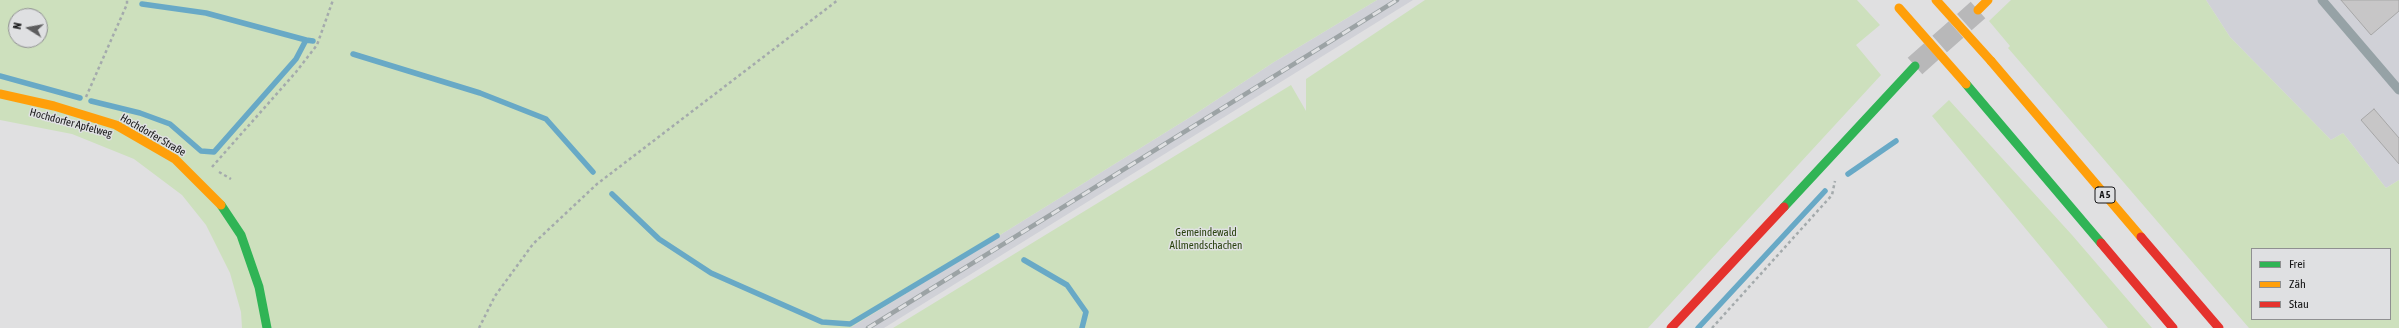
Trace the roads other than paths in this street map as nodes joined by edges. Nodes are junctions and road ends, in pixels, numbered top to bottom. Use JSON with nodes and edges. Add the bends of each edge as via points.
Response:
{"nodes":[{"id":1,"x":1892,"y":0,"type":"edge"},
{"id":2,"x":1936,"y":0,"type":"edge"},
{"id":3,"x":1988,"y":0,"type":"edge"},
{"id":4,"x":2322,"y":0,"type":"edge"},
{"id":5,"x":1978,"y":10,"type":"tunnel mouth"},
{"id":6,"x":1915,"y":66,"type":"tunnel mouth"},
{"id":7,"x":2399,"y":90,"type":"edge"},
{"id":8,"x":0,"y":94,"type":"edge"},
{"id":9,"x":267,"y":328,"type":"edge"},
{"id":10,"x":1671,"y":328,"type":"edge"},
{"id":11,"x":2172,"y":328,"type":"edge"},
{"id":12,"x":2219,"y":328,"type":"edge"}],
"edges":[{"from":1,"to":11,"type":"main road","bridge":true},
{"from":2,"to":12,"type":"main road","number":"A 5","bridge":true},
{"from":3,"to":5,"type":"main road"},
{"from":4,"to":7,"type":"lane"},
{"from":6,"to":10,"type":"main road"},
{"from":8,"to":9,"type":"main road","name":"Hochdorfer Straße","via":[[54,106],[116,125],[175,159],[214,197],[241,236],[251,259]]}]}
